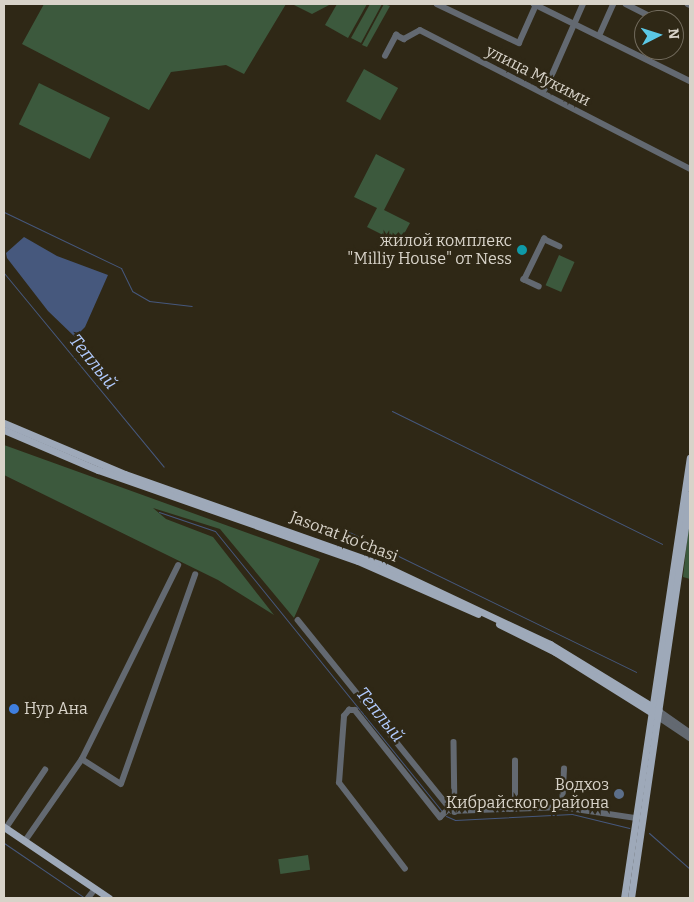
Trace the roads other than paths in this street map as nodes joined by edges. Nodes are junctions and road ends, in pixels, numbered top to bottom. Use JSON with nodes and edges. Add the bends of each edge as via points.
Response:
{"nodes":[{"id":1,"x":437,"y":4,"type":"edge"},
{"id":2,"x":535,"y":4,"type":"edge"},
{"id":3,"x":583,"y":4,"type":"edge"},
{"id":4,"x":613,"y":4,"type":"edge"},
{"id":5,"x":626,"y":4,"type":"edge"},
{"id":6,"x":638,"y":10,"type":"edge"},
{"id":7,"x":574,"y":24,"type":"junction"},
{"id":8,"x":599,"y":36,"type":"junction"},
{"id":9,"x":384,"y":56,"type":"dead end"},
{"id":10,"x":690,"y":81,"type":"edge"},
{"id":11,"x":544,"y":92,"type":"junction"},
{"id":12,"x":690,"y":169,"type":"edge"},
{"id":13,"x":559,"y":246,"type":"dead end"},
{"id":14,"x":539,"y":287,"type":"dead end"},
{"id":15,"x":4,"y":423,"type":"edge"},
{"id":16,"x":4,"y":430,"type":"edge"},
{"id":17,"x":690,"y":458,"type":"edge"},
{"id":18,"x":690,"y":494,"type":"edge"},
{"id":19,"x":178,"y":566,"type":"dead end"},
{"id":20,"x":195,"y":575,"type":"dead end"},
{"id":21,"x":298,"y":620,"type":"dead end"},
{"id":22,"x":655,"y":711,"type":"junction"},
{"id":23,"x":690,"y":732,"type":"edge"},
{"id":24,"x":690,"y":738,"type":"edge"},
{"id":25,"x":454,"y":742,"type":"dead end"},
{"id":26,"x":82,"y":759,"type":"junction"},
{"id":27,"x":515,"y":761,"type":"dead end"},
{"id":28,"x":564,"y":769,"type":"dead end"},
{"id":29,"x":45,"y":770,"type":"dead end"},
{"id":30,"x":515,"y":807,"type":"junction"},
{"id":31,"x":562,"y":807,"type":"junction"},
{"id":32,"x":447,"y":813,"type":"junction"},
{"id":33,"x":636,"y":818,"type":"junction"},
{"id":34,"x":5,"y":828,"type":"edge"},
{"id":35,"x":25,"y":841,"type":"junction"},
{"id":36,"x":405,"y":869,"type":"dead end"},
{"id":37,"x":92,"y":893,"type":"edge"},
{"id":38,"x":109,"y":898,"type":"edge"},
{"id":39,"x":624,"y":898,"type":"edge"},
{"id":40,"x":631,"y":898,"type":"edge"}],
"edges":[{"from":1,"to":2,"type":"street","via":[[519,43]]},
{"from":2,"to":7,"type":"street"},
{"from":3,"to":7,"type":"street"},
{"from":4,"to":8,"type":"street"},
{"from":5,"to":6,"type":"street"},
{"from":7,"to":8,"type":"street"},
{"from":7,"to":11,"type":"street"},
{"from":8,"to":10,"type":"street"},
{"from":9,"to":11,"type":"street","name":"улица Мукими","via":[[396,35],[404,39],[420,30]]},
{"from":11,"to":12,"type":"street","name":"улица Мукими"},
{"from":13,"to":14,"type":"street","via":[[544,239],[524,280]]},
{"from":15,"to":22,"type":"main road","name":"Jasorat koʻchasi","via":[[125,474],[382,565],[550,644]]},
{"from":16,"to":22,"type":"main road","name":"Jasorat koʻchasi","via":[[98,470],[414,584],[555,652]]},
{"from":17,"to":22,"type":"main road"},
{"from":18,"to":22,"type":"main road"},
{"from":19,"to":26,"type":"street"},
{"from":20,"to":26,"type":"street","via":[[121,784]]},
{"from":21,"to":32,"type":"street"},
{"from":22,"to":23,"type":"street"},
{"from":22,"to":24,"type":"street"},
{"from":22,"to":33,"type":"main road"},
{"from":22,"to":40,"type":"main road"},
{"from":25,"to":32,"type":"street"},
{"from":26,"to":35,"type":"street"},
{"from":27,"to":30,"type":"street"},
{"from":28,"to":31,"type":"street"},
{"from":29,"to":34,"type":"street"},
{"from":30,"to":31,"type":"street"},
{"from":30,"to":32,"type":"street"},
{"from":31,"to":33,"type":"street"},
{"from":32,"to":36,"type":"street","via":[[355,710],[349,710],[344,716],[339,783]]},
{"from":33,"to":39,"type":"main road"},
{"from":34,"to":35,"type":"main road"},
{"from":35,"to":37,"type":"main road"},
{"from":37,"to":38,"type":"main road"}]}
